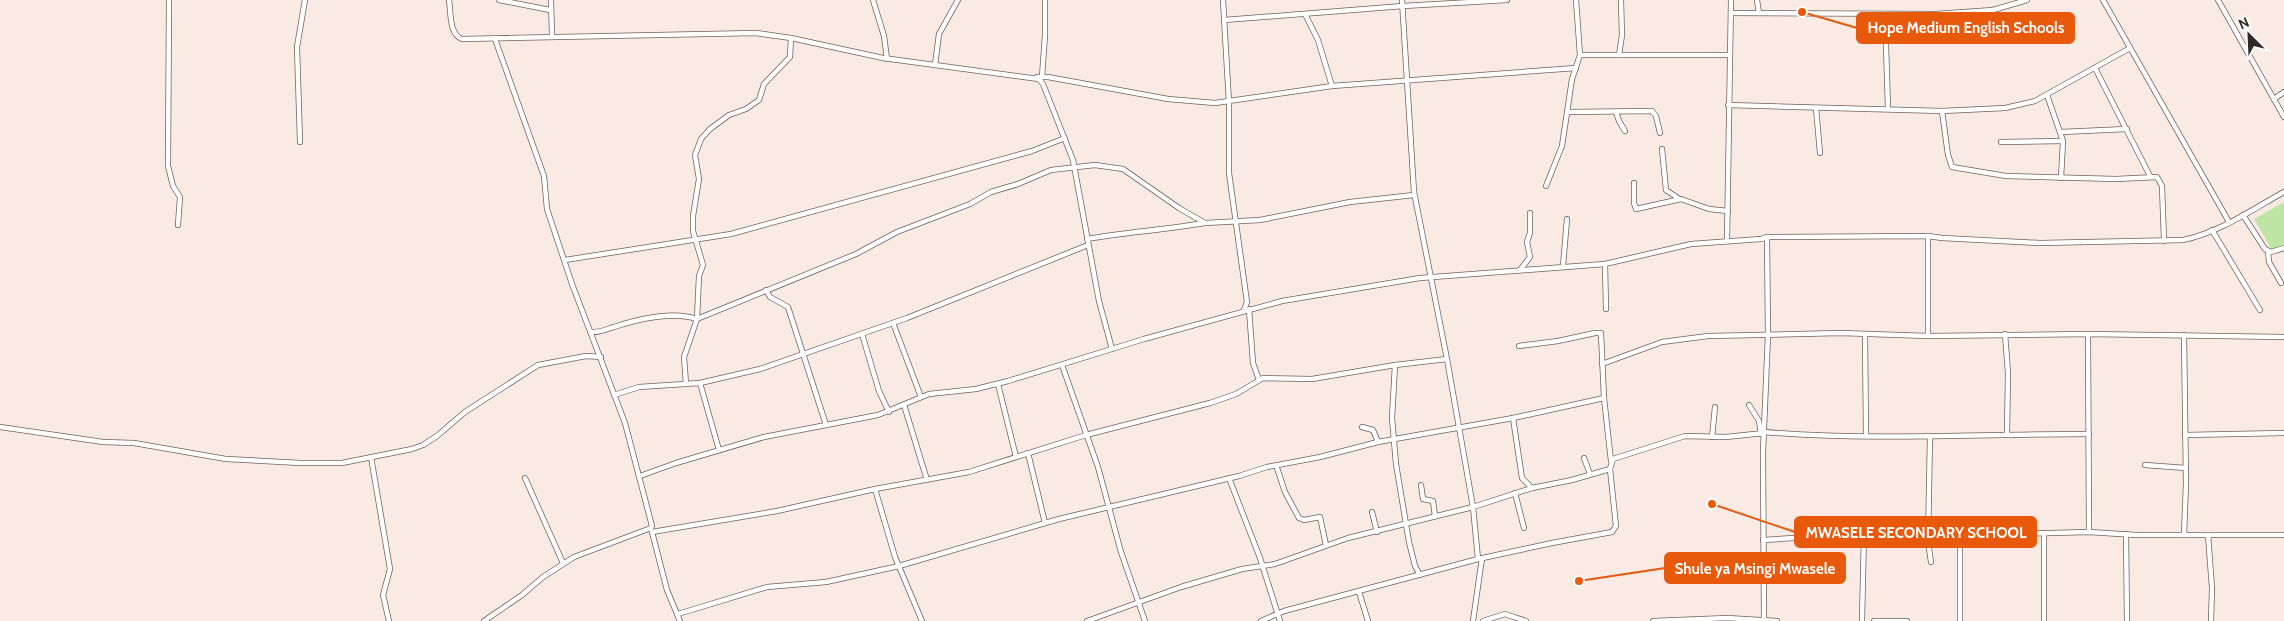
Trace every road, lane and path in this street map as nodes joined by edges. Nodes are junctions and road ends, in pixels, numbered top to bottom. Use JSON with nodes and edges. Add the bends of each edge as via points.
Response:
{"nodes":[{"id":1,"x":169,"y":0,"type":"edge"},
{"id":2,"x":305,"y":0,"type":"edge"},
{"id":3,"x":449,"y":0,"type":"edge"},
{"id":4,"x":498,"y":0,"type":"edge"},
{"id":5,"x":551,"y":0,"type":"edge"},
{"id":6,"x":873,"y":0,"type":"edge"},
{"id":7,"x":958,"y":0,"type":"edge"},
{"id":8,"x":1045,"y":0,"type":"edge"},
{"id":9,"x":1223,"y":0,"type":"edge"},
{"id":10,"x":1507,"y":0,"type":"edge"},
{"id":11,"x":1576,"y":0,"type":"edge"},
{"id":12,"x":1621,"y":0,"type":"edge"},
{"id":13,"x":1731,"y":0,"type":"edge"},
{"id":14,"x":1757,"y":0,"type":"edge"},
{"id":15,"x":2027,"y":0,"type":"edge"},
{"id":16,"x":2103,"y":0,"type":"edge"},
{"id":17,"x":2218,"y":0,"type":"edge"},
{"id":18,"x":1494,"y":1,"type":"edge"},
{"id":19,"x":1403,"y":3,"type":"edge"},
{"id":20,"x":550,"y":10,"type":"junction"},
{"id":21,"x":1731,"y":13,"type":"junction"},
{"id":22,"x":1305,"y":14,"type":"junction"},
{"id":23,"x":1759,"y":14,"type":"junction"},
{"id":24,"x":1885,"y":14,"type":"junction"},
{"id":25,"x":1224,"y":20,"type":"junction"},
{"id":26,"x":552,"y":36,"type":"junction"},
{"id":27,"x":791,"y":38,"type":"junction"},
{"id":28,"x":495,"y":39,"type":"junction"},
{"id":29,"x":2130,"y":48,"type":"junction"},
{"id":30,"x":1580,"y":55,"type":"junction"},
{"id":31,"x":1619,"y":55,"type":"junction"},
{"id":32,"x":1729,"y":55,"type":"junction"},
{"id":33,"x":888,"y":59,"type":"junction"},
{"id":34,"x":935,"y":66,"type":"junction"},
{"id":35,"x":1576,"y":68,"type":"junction"},
{"id":36,"x":2095,"y":68,"type":"junction"},
{"id":37,"x":1033,"y":77,"type":"junction"},
{"id":38,"x":1042,"y":77,"type":"junction"},
{"id":39,"x":1406,"y":80,"type":"junction"},
{"id":40,"x":1332,"y":86,"type":"junction"},
{"id":41,"x":2284,"y":92,"type":"edge"},
{"id":42,"x":2047,"y":95,"type":"junction"},
{"id":43,"x":2274,"y":99,"type":"junction"},
{"id":44,"x":1229,"y":102,"type":"junction"},
{"id":45,"x":1728,"y":105,"type":"junction"},
{"id":46,"x":1816,"y":108,"type":"junction"},
{"id":47,"x":1888,"y":108,"type":"junction"},
{"id":48,"x":1942,"y":111,"type":"junction"},
{"id":49,"x":1568,"y":112,"type":"junction"},
{"id":50,"x":1616,"y":112,"type":"junction"},
{"id":51,"x":2284,"y":117,"type":"edge"},
{"id":52,"x":2128,"y":129,"type":"junction"},
{"id":53,"x":1625,"y":131,"type":"dead end"},
{"id":54,"x":2061,"y":132,"type":"junction"},
{"id":55,"x":1660,"y":133,"type":"dead end"},
{"id":56,"x":1065,"y":138,"type":"junction"},
{"id":57,"x":300,"y":142,"type":"dead end"},
{"id":58,"x":2001,"y":142,"type":"dead end"},
{"id":59,"x":2063,"y":142,"type":"junction"},
{"id":60,"x":1662,"y":149,"type":"dead end"},
{"id":61,"x":1820,"y":154,"type":"dead end"},
{"id":62,"x":1074,"y":167,"type":"junction"},
{"id":63,"x":2150,"y":176,"type":"junction"},
{"id":64,"x":2061,"y":178,"type":"junction"},
{"id":65,"x":1634,"y":182,"type":"dead end"},
{"id":66,"x":1546,"y":186,"type":"dead end"},
{"id":67,"x":2284,"y":192,"type":"edge"},
{"id":68,"x":1414,"y":195,"type":"junction"},
{"id":69,"x":1679,"y":199,"type":"junction"},
{"id":70,"x":1728,"y":211,"type":"junction"},
{"id":71,"x":1530,"y":213,"type":"dead end"},
{"id":72,"x":2243,"y":214,"type":"junction"},
{"id":73,"x":1567,"y":219,"type":"dead end"},
{"id":74,"x":1237,"y":221,"type":"junction"},
{"id":75,"x":1205,"y":222,"type":"junction"},
{"id":76,"x":2229,"y":222,"type":"junction"},
{"id":77,"x":178,"y":226,"type":"dead end"},
{"id":78,"x":2212,"y":230,"type":"junction"},
{"id":79,"x":1767,"y":236,"type":"junction"},
{"id":80,"x":1928,"y":236,"type":"junction"},
{"id":81,"x":1087,"y":239,"type":"junction"},
{"id":82,"x":694,"y":240,"type":"junction"},
{"id":83,"x":1727,"y":241,"type":"junction"},
{"id":84,"x":2164,"y":241,"type":"junction"},
{"id":85,"x":1088,"y":245,"type":"junction"},
{"id":86,"x":2284,"y":248,"type":"edge"},
{"id":87,"x":2268,"y":251,"type":"junction"},
{"id":88,"x":565,"y":260,"type":"junction"},
{"id":89,"x":1605,"y":264,"type":"junction"},
{"id":90,"x":1563,"y":266,"type":"junction"},
{"id":91,"x":1520,"y":270,"type":"junction"},
{"id":92,"x":1431,"y":277,"type":"junction"},
{"id":93,"x":2281,"y":283,"type":"dead end"},
{"id":94,"x":766,"y":290,"type":"junction"},
{"id":95,"x":1247,"y":302,"type":"junction"},
{"id":96,"x":1255,"y":308,"type":"junction"},
{"id":97,"x":1606,"y":309,"type":"dead end"},
{"id":98,"x":1246,"y":310,"type":"junction"},
{"id":99,"x":2260,"y":310,"type":"dead end"},
{"id":100,"x":697,"y":319,"type":"junction"},
{"id":101,"x":893,"y":323,"type":"junction"},
{"id":102,"x":592,"y":332,"type":"junction"},
{"id":103,"x":862,"y":334,"type":"junction"},
{"id":104,"x":2005,"y":334,"type":"junction"},
{"id":105,"x":2088,"y":334,"type":"junction"},
{"id":106,"x":1768,"y":335,"type":"junction"},
{"id":107,"x":1865,"y":335,"type":"junction"},
{"id":108,"x":2184,"y":335,"type":"junction"},
{"id":109,"x":1928,"y":336,"type":"junction"},
{"id":110,"x":2284,"y":337,"type":"edge"},
{"id":111,"x":1519,"y":346,"type":"dead end"},
{"id":112,"x":1112,"y":349,"type":"junction"},
{"id":113,"x":803,"y":354,"type":"junction"},
{"id":114,"x":601,"y":357,"type":"junction"},
{"id":115,"x":1447,"y":359,"type":"junction"},
{"id":116,"x":1602,"y":364,"type":"junction"},
{"id":117,"x":1062,"y":365,"type":"junction"},
{"id":118,"x":1395,"y":365,"type":"junction"},
{"id":119,"x":1259,"y":380,"type":"junction"},
{"id":120,"x":700,"y":383,"type":"junction"},
{"id":121,"x":686,"y":384,"type":"junction"},
{"id":122,"x":998,"y":384,"type":"junction"},
{"id":123,"x":614,"y":395,"type":"junction"},
{"id":124,"x":921,"y":397,"type":"junction"},
{"id":125,"x":1604,"y":398,"type":"junction"},
{"id":126,"x":904,"y":405,"type":"junction"},
{"id":127,"x":1749,"y":406,"type":"dead end"},
{"id":128,"x":1715,"y":407,"type":"dead end"},
{"id":129,"x":889,"y":412,"type":"junction"},
{"id":130,"x":1513,"y":418,"type":"junction"},
{"id":131,"x":826,"y":425,"type":"junction"},
{"id":132,"x":0,"y":427,"type":"edge"},
{"id":133,"x":1362,"y":427,"type":"dead end"},
{"id":134,"x":1458,"y":428,"type":"junction"},
{"id":135,"x":1763,"y":433,"type":"junction"},
{"id":136,"x":2284,"y":433,"type":"edge"},
{"id":137,"x":2007,"y":434,"type":"junction"},
{"id":138,"x":2089,"y":434,"type":"junction"},
{"id":139,"x":1086,"y":435,"type":"junction"},
{"id":140,"x":1866,"y":435,"type":"junction"},
{"id":141,"x":2185,"y":435,"type":"junction"},
{"id":142,"x":1712,"y":437,"type":"junction"},
{"id":143,"x":1930,"y":437,"type":"junction"},
{"id":144,"x":1395,"y":440,"type":"junction"},
{"id":145,"x":1378,"y":442,"type":"junction"},
{"id":146,"x":719,"y":450,"type":"junction"},
{"id":147,"x":1028,"y":453,"type":"junction"},
{"id":148,"x":371,"y":457,"type":"junction"},
{"id":149,"x":1016,"y":457,"type":"junction"},
{"id":150,"x":1584,"y":458,"type":"dead end"},
{"id":151,"x":1611,"y":461,"type":"junction"},
{"id":152,"x":1276,"y":465,"type":"junction"},
{"id":153,"x":2145,"y":465,"type":"dead end"},
{"id":154,"x":2186,"y":468,"type":"junction"},
{"id":155,"x":1610,"y":469,"type":"junction"},
{"id":156,"x":1590,"y":474,"type":"junction"},
{"id":157,"x":640,"y":476,"type":"junction"},
{"id":158,"x":525,"y":478,"type":"dead end"},
{"id":159,"x":1229,"y":478,"type":"junction"},
{"id":160,"x":927,"y":480,"type":"junction"},
{"id":161,"x":1421,"y":485,"type":"dead end"},
{"id":162,"x":1532,"y":488,"type":"junction"},
{"id":163,"x":875,"y":489,"type":"junction"},
{"id":164,"x":1515,"y":493,"type":"junction"},
{"id":165,"x":1110,"y":506,"type":"junction"},
{"id":166,"x":1473,"y":507,"type":"junction"},
{"id":167,"x":1372,"y":512,"type":"dead end"},
{"id":168,"x":1434,"y":516,"type":"junction"},
{"id":169,"x":1045,"y":523,"type":"junction"},
{"id":170,"x":1406,"y":524,"type":"junction"},
{"id":171,"x":1524,"y":528,"type":"dead end"},
{"id":172,"x":652,"y":530,"type":"junction"},
{"id":173,"x":1377,"y":532,"type":"junction"},
{"id":174,"x":2089,"y":532,"type":"junction"},
{"id":175,"x":1864,"y":533,"type":"junction"},
{"id":176,"x":1929,"y":533,"type":"junction"},
{"id":177,"x":1960,"y":534,"type":"junction"},
{"id":178,"x":2126,"y":534,"type":"junction"},
{"id":179,"x":2044,"y":535,"type":"junction"},
{"id":180,"x":2184,"y":535,"type":"junction"},
{"id":181,"x":2208,"y":535,"type":"junction"},
{"id":182,"x":2284,"y":535,"type":"edge"},
{"id":183,"x":1763,"y":540,"type":"junction"},
{"id":184,"x":1326,"y":545,"type":"junction"},
{"id":185,"x":1480,"y":559,"type":"junction"},
{"id":186,"x":1931,"y":562,"type":"dead end"},
{"id":187,"x":563,"y":563,"type":"junction"},
{"id":188,"x":898,"y":566,"type":"junction"},
{"id":189,"x":1263,"y":567,"type":"junction"},
{"id":190,"x":1420,"y":574,"type":"junction"},
{"id":191,"x":1359,"y":592,"type":"junction"},
{"id":192,"x":1138,"y":601,"type":"junction"},
{"id":193,"x":1277,"y":613,"type":"junction"},
{"id":194,"x":678,"y":614,"type":"junction"},
{"id":195,"x":1764,"y":620,"type":"edge"},
{"id":196,"x":389,"y":621,"type":"edge"},
{"id":197,"x":484,"y":621,"type":"edge"},
{"id":198,"x":680,"y":621,"type":"edge"},
{"id":199,"x":922,"y":621,"type":"edge"},
{"id":200,"x":1087,"y":621,"type":"edge"},
{"id":201,"x":1145,"y":621,"type":"edge"},
{"id":202,"x":1261,"y":621,"type":"edge"},
{"id":203,"x":1280,"y":621,"type":"edge"},
{"id":204,"x":1368,"y":621,"type":"edge"},
{"id":205,"x":1473,"y":621,"type":"edge"},
{"id":206,"x":1483,"y":621,"type":"edge"},
{"id":207,"x":1526,"y":621,"type":"edge"},
{"id":208,"x":1653,"y":621,"type":"edge"},
{"id":209,"x":1672,"y":621,"type":"edge"},
{"id":210,"x":1777,"y":621,"type":"edge"},
{"id":211,"x":1862,"y":621,"type":"edge"},
{"id":212,"x":1874,"y":621,"type":"edge"},
{"id":213,"x":1906,"y":621,"type":"edge"},
{"id":214,"x":1960,"y":621,"type":"edge"},
{"id":215,"x":2044,"y":621,"type":"edge"},
{"id":216,"x":2127,"y":621,"type":"edge"},
{"id":217,"x":2211,"y":621,"type":"edge"}],
"edges":[{"from":1,"to":77,"type":"street","via":[[168,166],[173,186],[180,197]]},
{"from":2,"to":57,"type":"street","via":[[297,47]]},
{"from":3,"to":28,"type":"street","via":[[456,36],[462,39]]},
{"from":4,"to":20,"type":"street"},
{"from":5,"to":20,"type":"street"},
{"from":6,"to":33,"type":"street"},
{"from":7,"to":34,"type":"street","via":[[939,34]]},
{"from":8,"to":38,"type":"street"},
{"from":9,"to":25,"type":"street"},
{"from":10,"to":18,"type":"street"},
{"from":11,"to":30,"type":"street"},
{"from":12,"to":31,"type":"street"},
{"from":13,"to":21,"type":"street"},
{"from":14,"to":23,"type":"street"},
{"from":15,"to":24,"type":"street","via":[[1992,10]]},
{"from":16,"to":29,"type":"street"},
{"from":17,"to":43,"type":"street"},
{"from":18,"to":19,"type":"street"},
{"from":19,"to":22,"type":"street"},
{"from":19,"to":39,"type":"street"},
{"from":20,"to":26,"type":"street"},
{"from":21,"to":23,"type":"street"},
{"from":21,"to":32,"type":"street"},
{"from":22,"to":25,"type":"street"},
{"from":22,"to":40,"type":"street","via":[[1318,40]]},
{"from":23,"to":24,"type":"street"},
{"from":24,"to":47,"type":"street"},
{"from":25,"to":44,"type":"street"},
{"from":26,"to":27,"type":"street","via":[[744,32]]},
{"from":26,"to":28,"type":"street"},
{"from":27,"to":33,"type":"street"},
{"from":27,"to":82,"type":"street","via":[[790,57],[764,84],[759,100],[729,115],[701,139],[694,160],[699,179],[693,216]]},
{"from":28,"to":88,"type":"street","via":[[541,165],[547,209]]},
{"from":29,"to":36,"type":"street"},
{"from":29,"to":76,"type":"street"},
{"from":30,"to":31,"type":"street"},
{"from":30,"to":35,"type":"street"},
{"from":31,"to":32,"type":"street"},
{"from":32,"to":45,"type":"street"},
{"from":33,"to":34,"type":"street"},
{"from":34,"to":37,"type":"street"},
{"from":35,"to":39,"type":"street"},
{"from":35,"to":49,"type":"street"},
{"from":36,"to":42,"type":"street"},
{"from":36,"to":52,"type":"street"},
{"from":37,"to":38,"type":"street"},
{"from":37,"to":56,"type":"street","via":[[1043,84]]},
{"from":38,"to":44,"type":"street","via":[[1168,100]]},
{"from":39,"to":40,"type":"street"},
{"from":39,"to":68,"type":"street"},
{"from":40,"to":44,"type":"street"},
{"from":41,"to":43,"type":"street"},
{"from":42,"to":48,"type":"street","via":[[2013,107]]},
{"from":42,"to":54,"type":"street"},
{"from":43,"to":51,"type":"street"},
{"from":44,"to":74,"type":"street","via":[[1230,173]]},
{"from":45,"to":46,"type":"street"},
{"from":45,"to":70,"type":"street"},
{"from":46,"to":47,"type":"street"},
{"from":46,"to":61,"type":"street"},
{"from":47,"to":48,"type":"street"},
{"from":48,"to":64,"type":"street","via":[[1952,167],[2006,176]]},
{"from":49,"to":50,"type":"street"},
{"from":49,"to":66,"type":"street","via":[[1562,146]]},
{"from":50,"to":53,"type":"street"},
{"from":50,"to":55,"type":"street","via":[[1653,111]]},
{"from":52,"to":54,"type":"street"},
{"from":52,"to":63,"type":"street"},
{"from":54,"to":59,"type":"street"},
{"from":56,"to":62,"type":"street"},
{"from":56,"to":82,"type":"street","via":[[1032,151],[786,220]]},
{"from":58,"to":59,"type":"street"},
{"from":59,"to":64,"type":"street"},
{"from":60,"to":69,"type":"street","via":[[1666,190]]},
{"from":62,"to":75,"type":"street","via":[[1095,165],[1125,169],[1179,208]]},
{"from":62,"to":81,"type":"street"},
{"from":62,"to":94,"type":"street","via":[[1051,170],[991,192],[970,204],[897,232],[856,254]]},
{"from":63,"to":64,"type":"street"},
{"from":63,"to":84,"type":"street","via":[[2157,177],[2162,186]]},
{"from":65,"to":69,"type":"street","via":[[1635,208]]},
{"from":67,"to":72,"type":"street"},
{"from":68,"to":74,"type":"street"},
{"from":68,"to":92,"type":"street"},
{"from":69,"to":70,"type":"street","via":[[1709,209]]},
{"from":70,"to":83,"type":"street"},
{"from":71,"to":91,"type":"street","via":[[1527,242],[1530,257]]},
{"from":72,"to":76,"type":"street"},
{"from":72,"to":87,"type":"street"},
{"from":73,"to":90,"type":"street"},
{"from":74,"to":75,"type":"street"},
{"from":74,"to":95,"type":"street"},
{"from":75,"to":81,"type":"street"},
{"from":76,"to":78,"type":"street"},
{"from":78,"to":84,"type":"street","via":[[2191,239]]},
{"from":78,"to":99,"type":"street"},
{"from":79,"to":80,"type":"street"},
{"from":79,"to":83,"type":"street"},
{"from":79,"to":106,"type":"street"},
{"from":80,"to":84,"type":"street","via":[[2040,243]]},
{"from":80,"to":109,"type":"street"},
{"from":81,"to":85,"type":"street"},
{"from":82,"to":88,"type":"street"},
{"from":82,"to":100,"type":"street","via":[[702,264]]},
{"from":83,"to":89,"type":"street","via":[[1691,244]]},
{"from":85,"to":101,"type":"street"},
{"from":85,"to":112,"type":"street"},
{"from":86,"to":87,"type":"street"},
{"from":87,"to":93,"type":"street","via":[[2269,262]]},
{"from":88,"to":102,"type":"street"},
{"from":89,"to":90,"type":"street"},
{"from":89,"to":97,"type":"street"},
{"from":90,"to":91,"type":"street"},
{"from":91,"to":92,"type":"street"},
{"from":92,"to":96,"type":"street","via":[[1332,291]]},
{"from":92,"to":115,"type":"street"},
{"from":94,"to":100,"type":"street"},
{"from":94,"to":113,"type":"street","via":[[770,297],[788,308]]},
{"from":95,"to":96,"type":"street"},
{"from":95,"to":98,"type":"street"},
{"from":96,"to":98,"type":"street"},
{"from":98,"to":112,"type":"street"},
{"from":98,"to":119,"type":"street","via":[[1253,363]]},
{"from":100,"to":102,"type":"street","via":[[680,316],[652,318]]},
{"from":100,"to":121,"type":"street","via":[[684,357]]},
{"from":101,"to":103,"type":"street"},
{"from":101,"to":124,"type":"street"},
{"from":102,"to":114,"type":"street"},
{"from":103,"to":113,"type":"street"},
{"from":103,"to":129,"type":"street","via":[[879,391]]},
{"from":104,"to":105,"type":"street"},
{"from":104,"to":109,"type":"street"},
{"from":104,"to":137,"type":"street"},
{"from":105,"to":108,"type":"street"},
{"from":105,"to":138,"type":"street"},
{"from":106,"to":107,"type":"street"},
{"from":106,"to":116,"type":"street","via":[[1684,338],[1662,342]]},
{"from":106,"to":135,"type":"street"},
{"from":107,"to":109,"type":"street"},
{"from":107,"to":140,"type":"street"},
{"from":108,"to":110,"type":"street"},
{"from":108,"to":141,"type":"street"},
{"from":111,"to":116,"type":"street","via":[[1599,332]]},
{"from":112,"to":117,"type":"street"},
{"from":113,"to":120,"type":"street","via":[[746,373]]},
{"from":113,"to":131,"type":"street"},
{"from":114,"to":123,"type":"street"},
{"from":114,"to":148,"type":"street","via":[[586,356],[534,366],[459,415],[429,442],[412,449]]},
{"from":115,"to":118,"type":"street"},
{"from":115,"to":134,"type":"street"},
{"from":116,"to":125,"type":"street"},
{"from":117,"to":122,"type":"street"},
{"from":117,"to":139,"type":"street"},
{"from":118,"to":119,"type":"street","via":[[1312,379],[1271,377]]},
{"from":118,"to":144,"type":"street","via":[[1392,406]]},
{"from":119,"to":139,"type":"street","via":[[1236,394],[1210,403]]},
{"from":120,"to":121,"type":"street"},
{"from":120,"to":146,"type":"street"},
{"from":121,"to":123,"type":"street","via":[[639,387]]},
{"from":122,"to":124,"type":"street"},
{"from":122,"to":149,"type":"street"},
{"from":123,"to":157,"type":"street"},
{"from":124,"to":126,"type":"street"},
{"from":125,"to":130,"type":"street"},
{"from":125,"to":151,"type":"street"},
{"from":126,"to":129,"type":"street"},
{"from":126,"to":160,"type":"street"},
{"from":127,"to":135,"type":"street"},
{"from":128,"to":142,"type":"street"},
{"from":129,"to":131,"type":"street"},
{"from":130,"to":134,"type":"street"},
{"from":130,"to":162,"type":"street","via":[[1522,478]]},
{"from":131,"to":146,"type":"street"},
{"from":132,"to":148,"type":"street","via":[[103,442],[134,443],[226,459],[314,464]]},
{"from":133,"to":145,"type":"street","via":[[1374,430]]},
{"from":134,"to":144,"type":"street"},
{"from":134,"to":166,"type":"street"},
{"from":135,"to":140,"type":"street"},
{"from":135,"to":142,"type":"street"},
{"from":135,"to":183,"type":"street"},
{"from":136,"to":141,"type":"street"},
{"from":137,"to":138,"type":"street"},
{"from":137,"to":143,"type":"street"},
{"from":138,"to":174,"type":"street"},
{"from":139,"to":147,"type":"street"},
{"from":139,"to":165,"type":"street"},
{"from":140,"to":143,"type":"street"},
{"from":141,"to":154,"type":"street"},
{"from":142,"to":151,"type":"street","via":[[1679,438]]},
{"from":143,"to":176,"type":"street"},
{"from":144,"to":145,"type":"street"},
{"from":144,"to":170,"type":"street"},
{"from":145,"to":152,"type":"street"},
{"from":146,"to":157,"type":"street"},
{"from":147,"to":149,"type":"street"},
{"from":147,"to":169,"type":"street"},
{"from":148,"to":196,"type":"street","via":[[390,569],[383,595]]},
{"from":149,"to":160,"type":"street","via":[[969,472]]},
{"from":150,"to":156,"type":"street"},
{"from":151,"to":155,"type":"street"},
{"from":152,"to":159,"type":"street"},
{"from":152,"to":184,"type":"street","via":[[1285,492],[1300,518],[1320,517]]},
{"from":153,"to":154,"type":"street"},
{"from":154,"to":180,"type":"street"},
{"from":155,"to":156,"type":"street"},
{"from":155,"to":185,"type":"street","via":[[1616,514],[1614,531]]},
{"from":156,"to":162,"type":"street"},
{"from":157,"to":172,"type":"street"},
{"from":158,"to":187,"type":"street"},
{"from":159,"to":165,"type":"street"},
{"from":159,"to":189,"type":"street"},
{"from":160,"to":163,"type":"street"},
{"from":161,"to":168,"type":"street","via":[[1424,500],[1433,500]]},
{"from":162,"to":164,"type":"street"},
{"from":163,"to":172,"type":"street","via":[[777,511]]},
{"from":163,"to":188,"type":"street"},
{"from":164,"to":166,"type":"street"},
{"from":164,"to":171,"type":"street"},
{"from":165,"to":169,"type":"street"},
{"from":165,"to":192,"type":"street"},
{"from":166,"to":168,"type":"street"},
{"from":166,"to":185,"type":"street"},
{"from":167,"to":173,"type":"street"},
{"from":168,"to":170,"type":"street"},
{"from":169,"to":188,"type":"street"},
{"from":170,"to":173,"type":"street"},
{"from":170,"to":190,"type":"street","via":[[1415,566]]},
{"from":172,"to":187,"type":"street","via":[[583,552]]},
{"from":172,"to":194,"type":"street","via":[[667,590]]},
{"from":173,"to":184,"type":"street"},
{"from":174,"to":178,"type":"street"},
{"from":174,"to":179,"type":"street"},
{"from":175,"to":176,"type":"street"},
{"from":175,"to":183,"type":"street"},
{"from":175,"to":211,"type":"street"},
{"from":176,"to":177,"type":"street"},
{"from":176,"to":186,"type":"street"},
{"from":177,"to":179,"type":"street"},
{"from":177,"to":214,"type":"street"},
{"from":178,"to":180,"type":"street"},
{"from":178,"to":216,"type":"street"},
{"from":179,"to":215,"type":"street"},
{"from":180,"to":181,"type":"street"},
{"from":181,"to":182,"type":"street"},
{"from":181,"to":217,"type":"street"},
{"from":183,"to":195,"type":"street"},
{"from":184,"to":189,"type":"street"},
{"from":185,"to":190,"type":"street"},
{"from":185,"to":205,"type":"street"},
{"from":187,"to":197,"type":"street"},
{"from":188,"to":194,"type":"street","via":[[826,582],[767,587]]},
{"from":188,"to":199,"type":"street"},
{"from":189,"to":192,"type":"street","via":[[1242,569]]},
{"from":189,"to":193,"type":"street"},
{"from":190,"to":191,"type":"street"},
{"from":191,"to":193,"type":"street"},
{"from":191,"to":204,"type":"street"},
{"from":192,"to":200,"type":"street"},
{"from":192,"to":201,"type":"street"},
{"from":193,"to":202,"type":"street"},
{"from":193,"to":203,"type":"street"},
{"from":194,"to":198,"type":"street"},
{"from":195,"to":209,"type":"street"},
{"from":195,"to":210,"type":"street"},
{"from":206,"to":207,"type":"street","via":[[1505,614]]},
{"from":208,"to":209,"type":"street"},
{"from":212,"to":213,"type":"street"}]}
